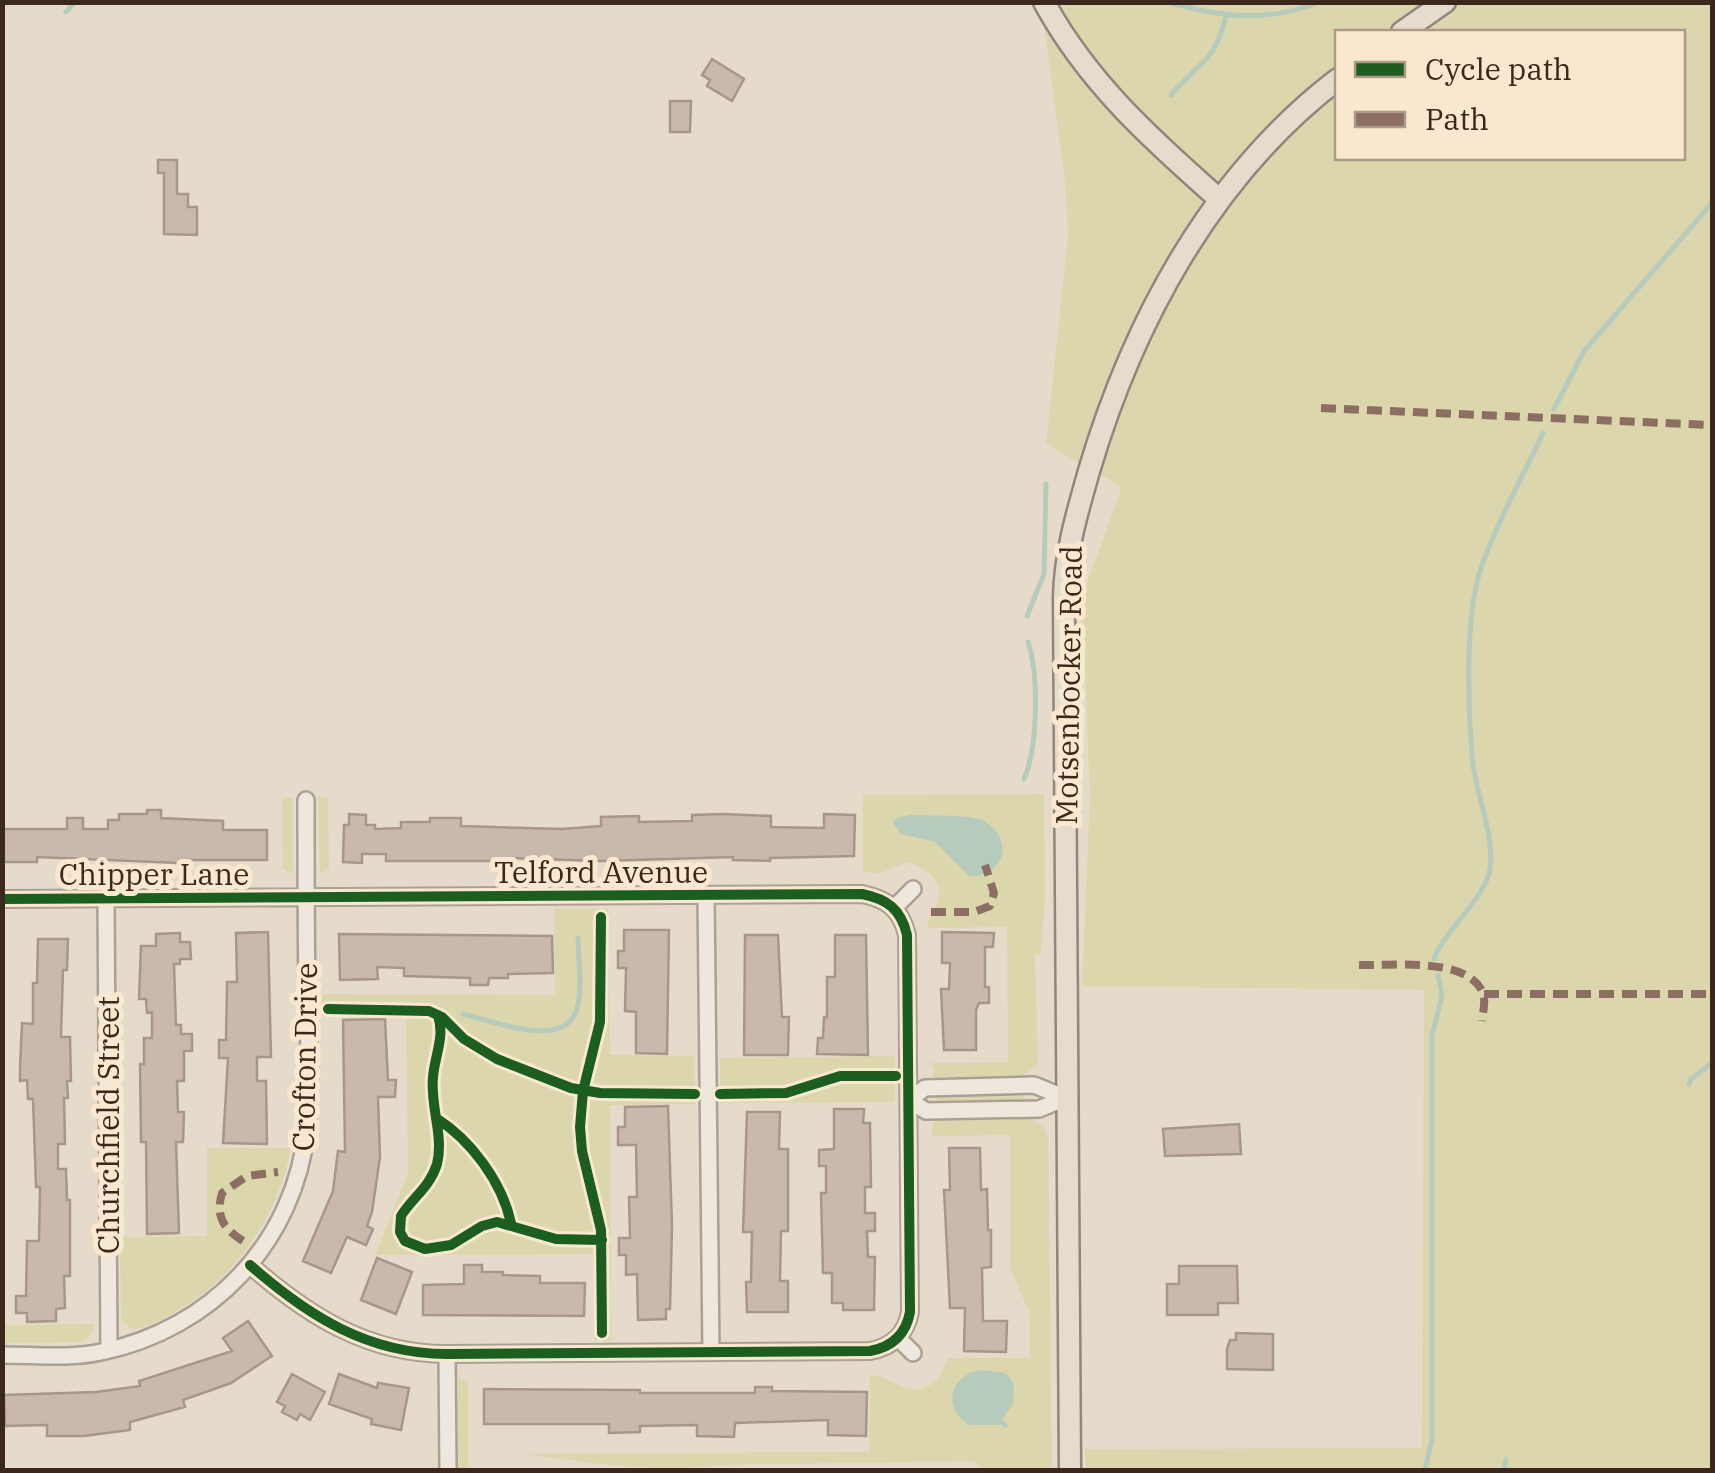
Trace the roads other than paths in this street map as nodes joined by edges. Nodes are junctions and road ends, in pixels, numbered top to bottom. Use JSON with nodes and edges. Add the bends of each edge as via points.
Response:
{"nodes":[{"id":1,"x":1044,"y":2,"type":"edge"},
{"id":2,"x":1445,"y":2,"type":"edge"},
{"id":3,"x":1405,"y":30,"type":"edge"},
{"id":4,"x":1335,"y":82,"type":"edge"},
{"id":5,"x":1220,"y":200,"type":"junction"},
{"id":6,"x":306,"y":800,"type":"dead end"},
{"id":7,"x":913,"y":889,"type":"dead end"},
{"id":8,"x":706,"y":895,"type":"junction"},
{"id":9,"x":306,"y":898,"type":"junction"},
{"id":10,"x":2,"y":899,"type":"edge"},
{"id":11,"x":106,"y":899,"type":"junction"},
{"id":12,"x":894,"y":907,"type":"junction"},
{"id":13,"x":1066,"y":1098,"type":"junction"},
{"id":14,"x":909,"y":1100,"type":"junction"},
{"id":15,"x":250,"y":1265,"type":"junction"},
{"id":16,"x":898,"y":1338,"type":"junction"},
{"id":17,"x":109,"y":1350,"type":"junction"},
{"id":18,"x":710,"y":1352,"type":"junction"},
{"id":19,"x":913,"y":1353,"type":"dead end"},
{"id":20,"x":447,"y":1354,"type":"junction"},
{"id":21,"x":2,"y":1355,"type":"edge"},
{"id":22,"x":448,"y":1470,"type":"edge"},
{"id":23,"x":1070,"y":1470,"type":"edge"}],
"edges":[{"from":1,"to":5,"type":"main road","via":[[1119,108]]},
{"from":2,"to":3,"type":"main road"},
{"from":4,"to":5,"type":"main road","name":"Motsenbocker Road","via":[[1276,131]]},
{"from":5,"to":13,"type":"main road","name":"Motsenbocker Road","via":[[1126,364],[1068,549]]},
{"from":6,"to":9,"type":"street","name":"Crofton Drive"},
{"from":7,"to":12,"type":"street"},
{"from":8,"to":9,"type":"street","name":"Telford Avenue"},
{"from":8,"to":12,"type":"street","name":"Telford Avenue","via":[[862,894]]},
{"from":8,"to":18,"type":"street"},
{"from":9,"to":11,"type":"street","name":"Chipper Lane"},
{"from":9,"to":15,"type":"street","name":"Crofton Drive","via":[[306,1142],[286,1208]]},
{"from":10,"to":11,"type":"street","name":"Chipper Lane"},
{"from":11,"to":17,"type":"street","name":"Churchfield Street"},
{"from":12,"to":14,"type":"street","via":[[907,935]]},
{"from":13,"to":14,"type":"street","via":[[1039,1110],[926,1111]]},
{"from":13,"to":14,"type":"street","via":[[1034,1086],[926,1088]]},
{"from":13,"to":23,"type":"main road","name":"Motsenbocker Road"},
{"from":14,"to":16,"type":"street","via":[[910,1312]]},
{"from":15,"to":17,"type":"street","name":"Crofton Drive","via":[[187,1321]]},
{"from":15,"to":20,"type":"street","via":[[335,1328],[389,1348]]},
{"from":16,"to":18,"type":"street","via":[[870,1351]]},
{"from":16,"to":19,"type":"street"},
{"from":17,"to":21,"type":"street","name":"Crofton Drive"},
{"from":18,"to":20,"type":"street"},
{"from":20,"to":22,"type":"street"}]}
